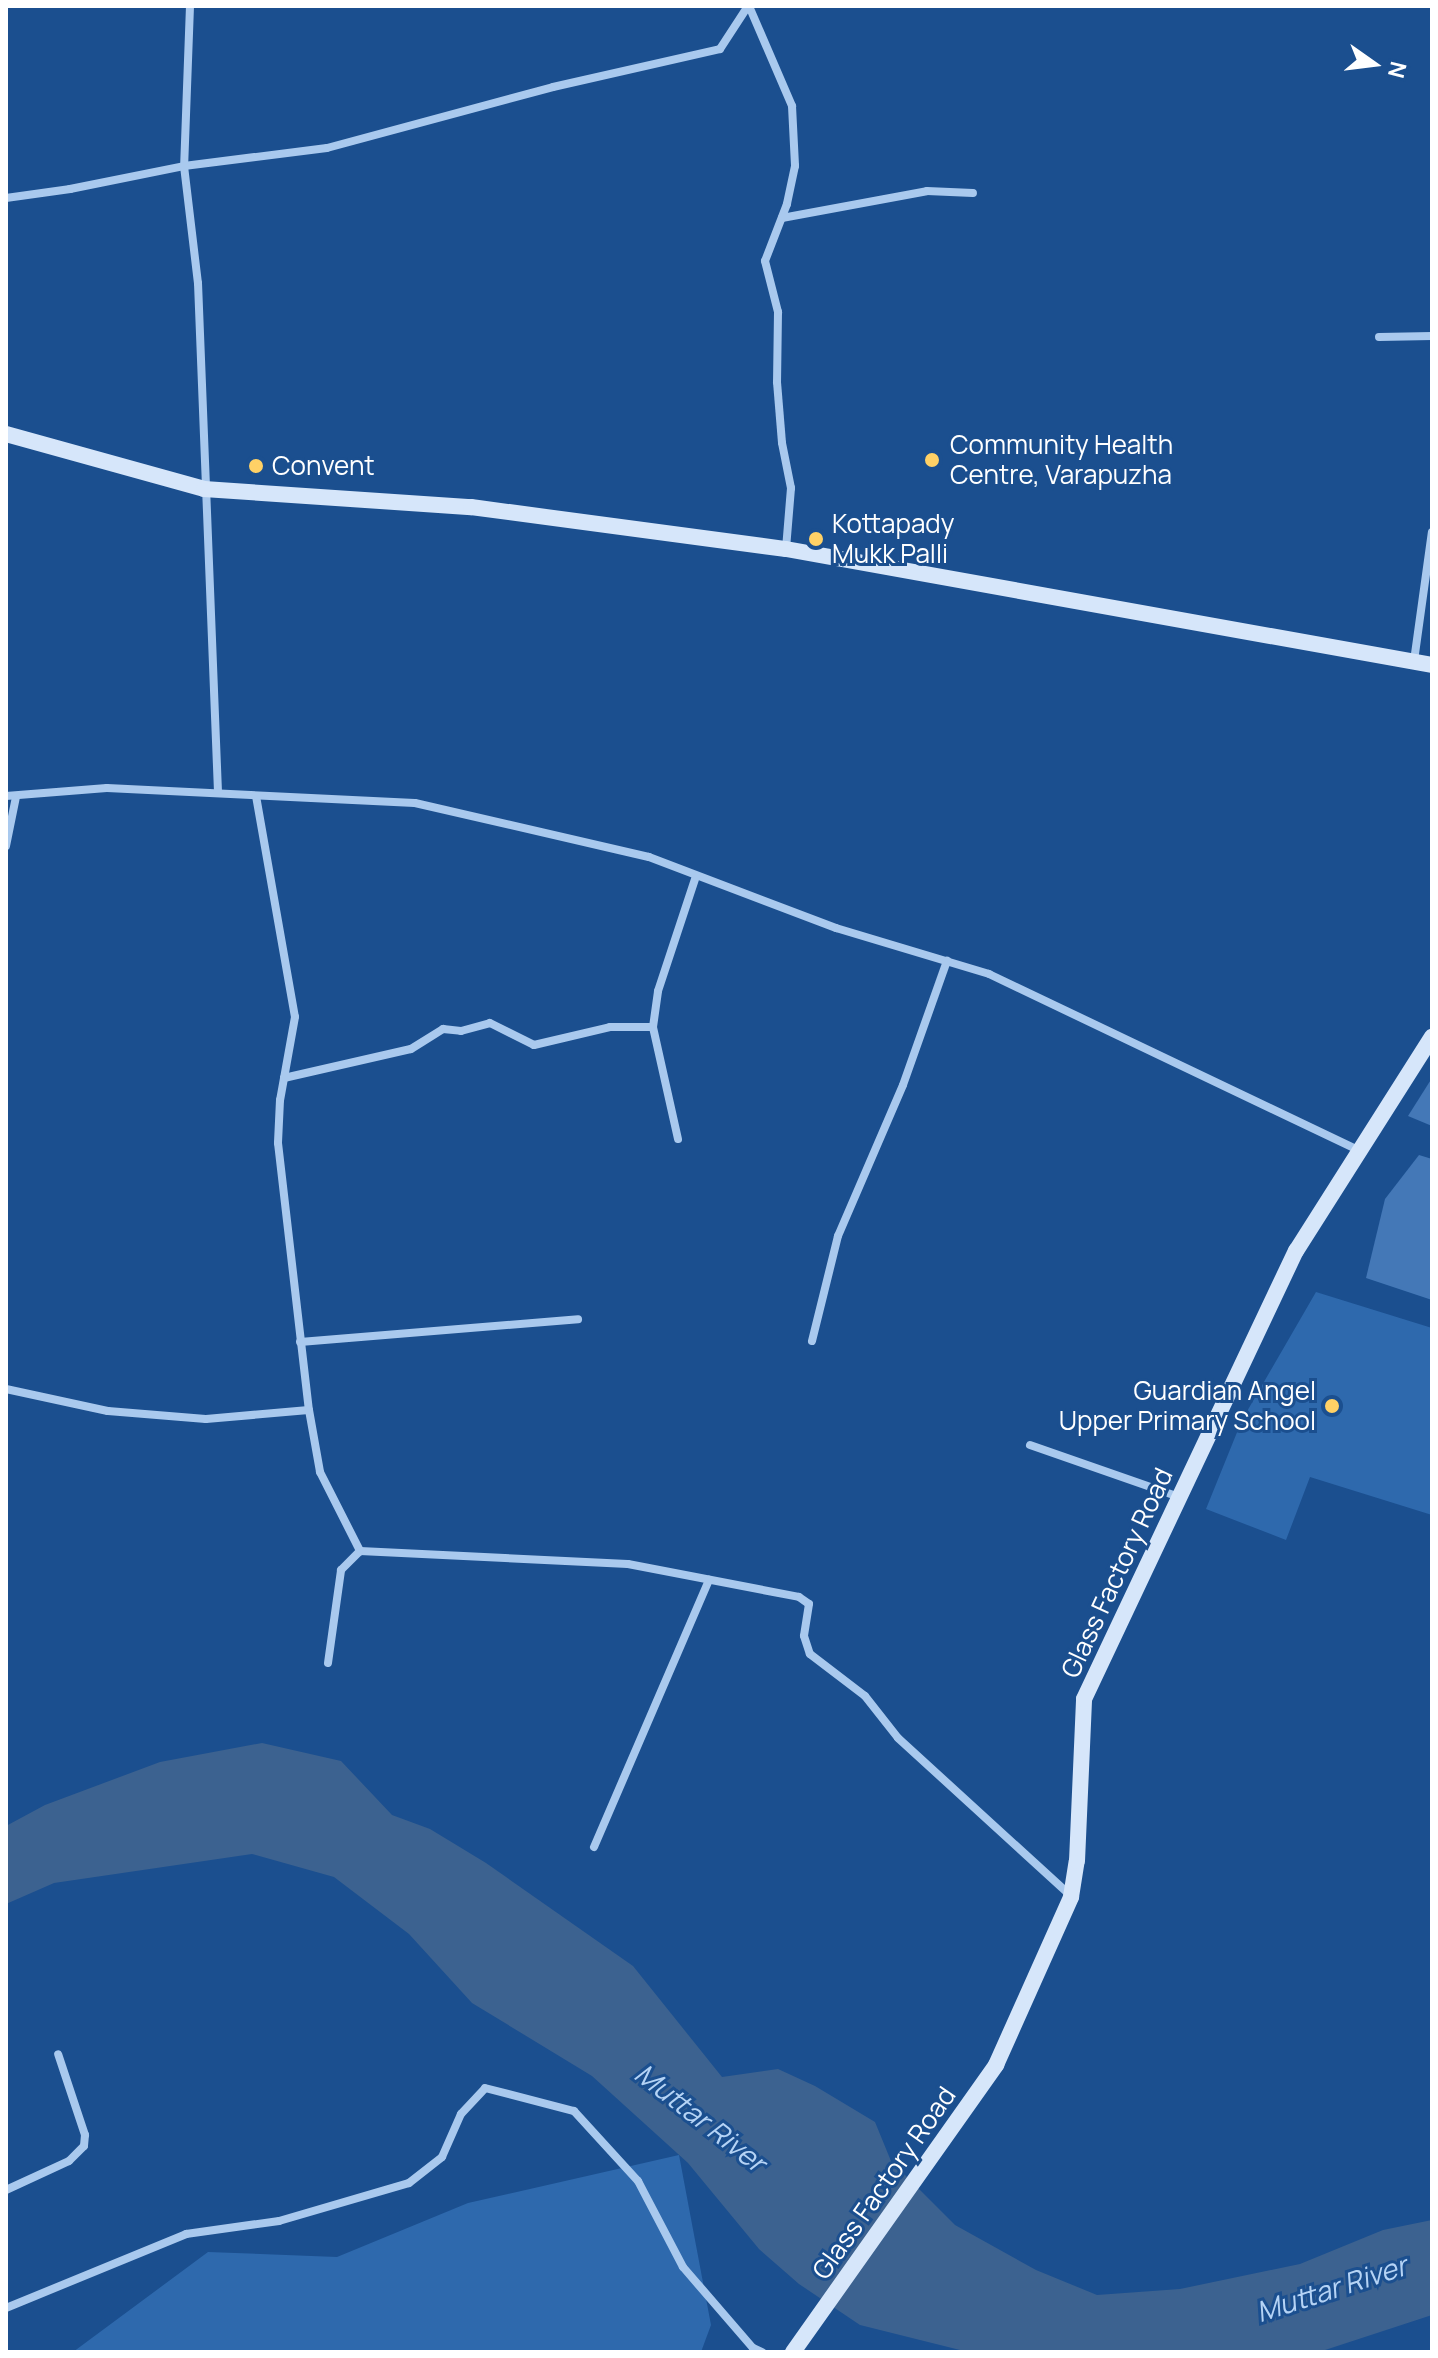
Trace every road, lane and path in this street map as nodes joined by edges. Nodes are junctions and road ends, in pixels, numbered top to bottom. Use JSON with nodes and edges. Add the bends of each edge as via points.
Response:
{"nodes":[{"id":1,"x":190,"y":6,"type":"edge"},
{"id":2,"x":761,"y":6,"type":"edge"},
{"id":3,"x":750,"y":9,"type":"edge"},
{"id":4,"x":184,"y":166,"type":"junction"},
{"id":5,"x":973,"y":193,"type":"dead end"},
{"id":6,"x":6,"y":198,"type":"edge"},
{"id":7,"x":782,"y":218,"type":"junction"},
{"id":8,"x":1432,"y":336,"type":"edge"},
{"id":9,"x":1379,"y":337,"type":"dead end"},
{"id":10,"x":6,"y":434,"type":"edge"},
{"id":11,"x":204,"y":489,"type":"junction"},
{"id":12,"x":1432,"y":532,"type":"edge"},
{"id":13,"x":786,"y":549,"type":"junction"},
{"id":14,"x":1414,"y":662,"type":"junction"},
{"id":15,"x":1432,"y":665,"type":"edge"},
{"id":16,"x":218,"y":791,"type":"junction"},
{"id":17,"x":6,"y":796,"type":"edge"},
{"id":18,"x":256,"y":796,"type":"junction"},
{"id":19,"x":16,"y":797,"type":"junction"},
{"id":20,"x":6,"y":846,"type":"edge"},
{"id":21,"x":696,"y":876,"type":"junction"},
{"id":22,"x":947,"y":961,"type":"junction"},
{"id":23,"x":653,"y":1027,"type":"junction"},
{"id":24,"x":1432,"y":1037,"type":"edge"},
{"id":25,"x":284,"y":1078,"type":"junction"},
{"id":26,"x":678,"y":1139,"type":"dead end"},
{"id":27,"x":1360,"y":1151,"type":"junction"},
{"id":28,"x":578,"y":1319,"type":"dead end"},
{"id":29,"x":812,"y":1341,"type":"dead end"},
{"id":30,"x":300,"y":1342,"type":"junction"},
{"id":31,"x":6,"y":1389,"type":"edge"},
{"id":32,"x":309,"y":1410,"type":"junction"},
{"id":33,"x":1030,"y":1445,"type":"dead end"},
{"id":34,"x":1179,"y":1497,"type":"junction"},
{"id":35,"x":360,"y":1551,"type":"junction"},
{"id":36,"x":709,"y":1580,"type":"junction"},
{"id":37,"x":328,"y":1663,"type":"dead end"},
{"id":38,"x":594,"y":1847,"type":"dead end"},
{"id":39,"x":1071,"y":1897,"type":"junction"},
{"id":40,"x":58,"y":2054,"type":"dead end"},
{"id":41,"x":6,"y":2190,"type":"edge"},
{"id":42,"x":6,"y":2308,"type":"edge"},
{"id":43,"x":798,"y":2346,"type":"edge"},
{"id":44,"x":762,"y":2352,"type":"edge"}],
"edges":[{"from":1,"to":4,"type":"street"},
{"from":2,"to":3,"type":"street"},
{"from":3,"to":4,"type":"street","via":[[720,49],[327,148]]},
{"from":3,"to":7,"type":"street","via":[[792,106],[795,166]]},
{"from":4,"to":6,"type":"street"},
{"from":4,"to":11,"type":"street","via":[[198,283]]},
{"from":5,"to":7,"type":"street","via":[[927,191]]},
{"from":7,"to":13,"type":"street","via":[[765,261],[778,312],[777,382],[791,488]]},
{"from":8,"to":9,"type":"street"},
{"from":10,"to":11,"type":"main road"},
{"from":11,"to":13,"type":"main road","via":[[471,507]]},
{"from":11,"to":16,"type":"street"},
{"from":12,"to":14,"type":"street"},
{"from":13,"to":14,"type":"main road"},
{"from":14,"to":15,"type":"main road"},
{"from":16,"to":18,"type":"street"},
{"from":16,"to":19,"type":"street","via":[[107,788]]},
{"from":17,"to":19,"type":"street"},
{"from":18,"to":21,"type":"street","via":[[415,803],[649,857]]},
{"from":18,"to":25,"type":"street","via":[[295,1017]]},
{"from":19,"to":20,"type":"street"},
{"from":21,"to":22,"type":"street","via":[[836,928]]},
{"from":21,"to":23,"type":"street","via":[[658,991]]},
{"from":22,"to":27,"type":"street","via":[[989,974]]},
{"from":22,"to":29,"type":"street","via":[[903,1085],[838,1236]]},
{"from":23,"to":25,"type":"street","via":[[610,1027],[534,1045],[490,1023],[461,1031],[443,1029],[411,1049]]},
{"from":23,"to":26,"type":"street"},
{"from":24,"to":27,"type":"main road","name":"Glass Factory Road"},
{"from":25,"to":30,"type":"street","via":[[278,1143]]},
{"from":27,"to":34,"type":"main road","name":"Glass Factory Road","via":[[1296,1251]]},
{"from":28,"to":30,"type":"street"},
{"from":30,"to":32,"type":"street"},
{"from":31,"to":32,"type":"street","via":[[108,1411],[206,1419]]},
{"from":32,"to":35,"type":"street","via":[[320,1472]]},
{"from":33,"to":34,"type":"street"},
{"from":34,"to":39,"type":"main road","name":"Glass Factory Road","via":[[1084,1699]]},
{"from":35,"to":36,"type":"street","via":[[628,1564]]},
{"from":35,"to":37,"type":"street","via":[[341,1570]]},
{"from":36,"to":38,"type":"street"},
{"from":36,"to":39,"type":"street","via":[[799,1597],[809,1604],[804,1636],[810,1654],[865,1696],[898,1738]]},
{"from":39,"to":43,"type":"main road","name":"Glass Factory Road","via":[[996,2065]]},
{"from":40,"to":41,"type":"street","via":[[84,2146],[69,2161]]},
{"from":42,"to":44,"type":"street","via":[[186,2234],[279,2221],[409,2183],[442,2157],[461,2114],[485,2088],[574,2111],[638,2181],[683,2267]]}]}
